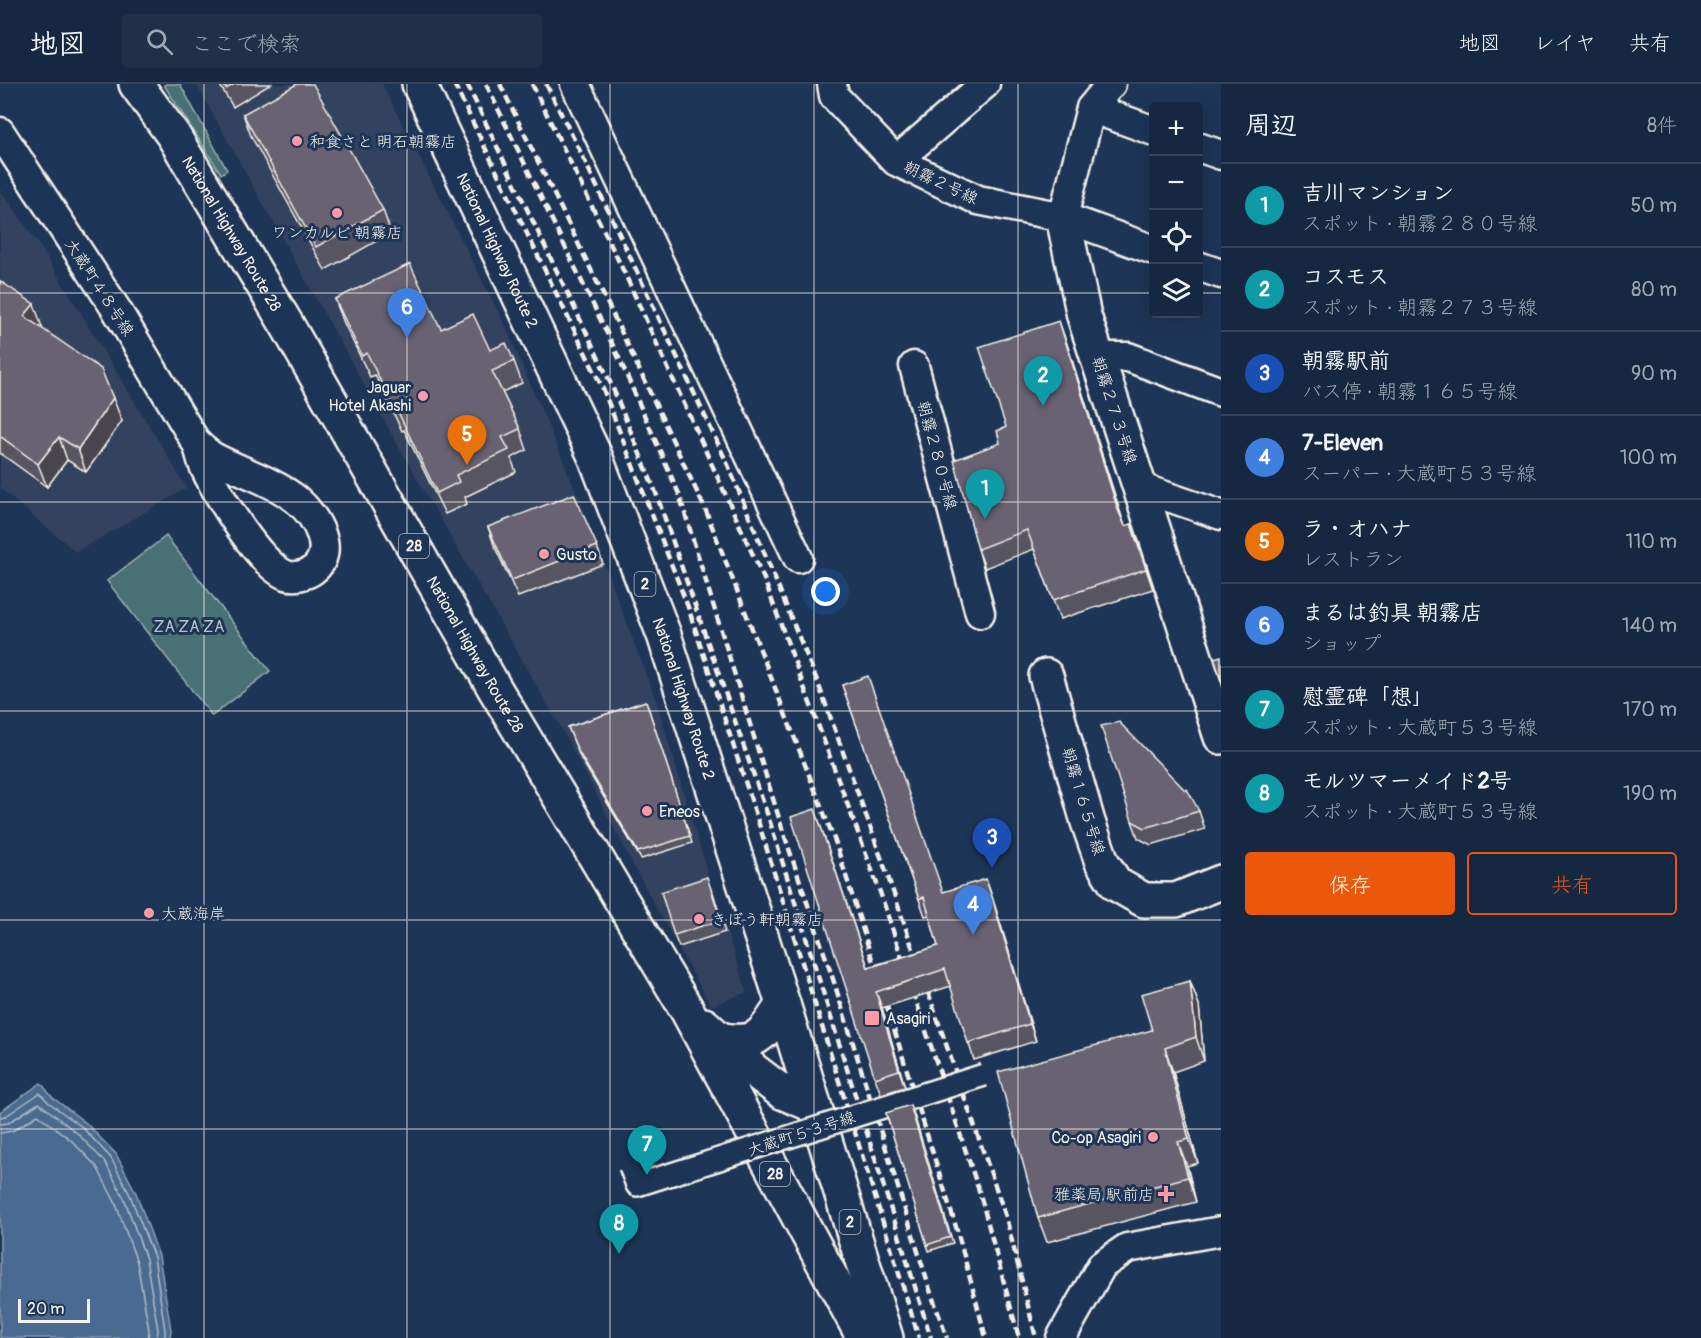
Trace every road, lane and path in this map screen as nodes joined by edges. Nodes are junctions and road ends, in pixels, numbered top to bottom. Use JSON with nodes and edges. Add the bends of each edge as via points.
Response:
{"nodes":[{"id":1,"x":136,"y":84,"type":"edge"},
{"id":2,"x":418,"y":84,"type":"edge"},
{"id":3,"x":575,"y":84,"type":"edge"},
{"id":4,"x":832,"y":84,"type":"edge"},
{"id":5,"x":985,"y":84,"type":"edge"},
{"id":6,"x":1111,"y":84,"type":"edge"},
{"id":7,"x":1092,"y":108,"type":"junction"},
{"id":8,"x":1149,"y":129,"type":"edge"},
{"id":9,"x":0,"y":132,"type":"edge"},
{"id":10,"x":1203,"y":149,"type":"edge"},
{"id":11,"x":1221,"y":155,"type":"edge"},
{"id":12,"x":896,"y":160,"type":"junction"},
{"id":13,"x":1063,"y":217,"type":"junction"},
{"id":14,"x":1149,"y":248,"type":"edge"},
{"id":15,"x":1203,"y":268,"type":"edge"},
{"id":16,"x":1221,"y":274,"type":"edge"},
{"id":17,"x":1097,"y":357,"type":"junction"},
{"id":18,"x":914,"y":366,"type":"dead end"},
{"id":19,"x":1221,"y":392,"type":"edge"},
{"id":20,"x":197,"y":444,"type":"junction"},
{"id":21,"x":1139,"y":487,"type":"junction"},
{"id":22,"x":1221,"y":515,"type":"edge"},
{"id":23,"x":798,"y":558,"type":"dead end"},
{"id":24,"x":980,"y":613,"type":"dead end"},
{"id":25,"x":1046,"y":676,"type":"dead end"},
{"id":26,"x":1221,"y":737,"type":"edge"},
{"id":27,"x":1221,"y":882,"type":"edge"},
{"id":28,"x":783,"y":1004,"type":"junction"},
{"id":29,"x":687,"y":1010,"type":"junction"},
{"id":30,"x":719,"y":1039,"type":"junction"},
{"id":31,"x":984,"y":1075,"type":"dead end"},
{"id":32,"x":813,"y":1106,"type":"junction"},
{"id":33,"x":630,"y":1166,"type":"dead end"},
{"id":34,"x":1221,"y":1231,"type":"edge"},
{"id":35,"x":864,"y":1338,"type":"edge"},
{"id":36,"x":886,"y":1338,"type":"edge"},
{"id":37,"x":1061,"y":1338,"type":"edge"}],
"edges":[{"from":1,"to":29,"type":"main road","name":"National Highway Route 28","number":"28","via":[[173,135],[287,325],[495,689]]},
{"from":2,"to":28,"type":"main road","name":"National Highway Route 2","number":"2","via":[[595,456],[664,635]]},
{"from":3,"to":23,"type":"street"},
{"from":4,"to":12,"type":"street","name":"朝霧２号線","via":[[834,96]]},
{"from":5,"to":12,"type":"street"},
{"from":6,"to":7,"type":"street","name":"朝霧２７３号線"},
{"from":7,"to":8,"type":"street"},
{"from":7,"to":13,"type":"street","name":"朝霧２７３号線"},
{"from":9,"to":20,"type":"street","name":"大蔵町４８号線","via":[[116,309]]},
{"from":10,"to":11,"type":"street"},
{"from":12,"to":13,"type":"street","name":"朝霧２号線","via":[[978,200]]},
{"from":13,"to":14,"type":"street","name":"朝霧２号線"},
{"from":13,"to":17,"type":"main road","name":"朝霧２７３号線"},
{"from":15,"to":16,"type":"street"},
{"from":17,"to":19,"type":"street","via":[[1128,357]]},
{"from":17,"to":21,"type":"main road","name":"朝霧２７３号線"},
{"from":18,"to":24,"type":"street","name":"朝霧２８０号線"},
{"from":20,"to":20,"type":"street","name":"大蔵町４８号線","via":[[214,458],[296,500],[307,510],[325,546],[317,567],[309,573],[287,575],[258,552],[204,465]]},
{"from":21,"to":22,"type":"street"},
{"from":21,"to":26,"type":"main road","name":"朝霧２７３号線"},
{"from":25,"to":27,"type":"main road","name":"朝霧１６５号線","via":[[1088,822],[1102,862],[1116,884],[1144,900],[1176,900]]},
{"from":28,"to":30,"type":"main road","via":[[755,1039],[738,1043]]},
{"from":28,"to":32,"type":"main road","name":"National Highway Route 2","number":"2"},
{"from":29,"to":30,"type":"main road","name":"National Highway Route 28","number":"28"},
{"from":29,"to":35,"type":"main road","name":"National Highway Route 28","number":"28"},
{"from":30,"to":32,"type":"main road","name":"National Highway Route 28","number":"28","via":[[782,1092]]},
{"from":31,"to":33,"type":"street","name":"大蔵町５３号線","bridge":true,"via":[[637,1185]]},
{"from":32,"to":36,"type":"main road","name":"National Highway Route 2","number":"2"},
{"from":34,"to":37,"type":"street","via":[[1127,1248],[1102,1264]]}]}
